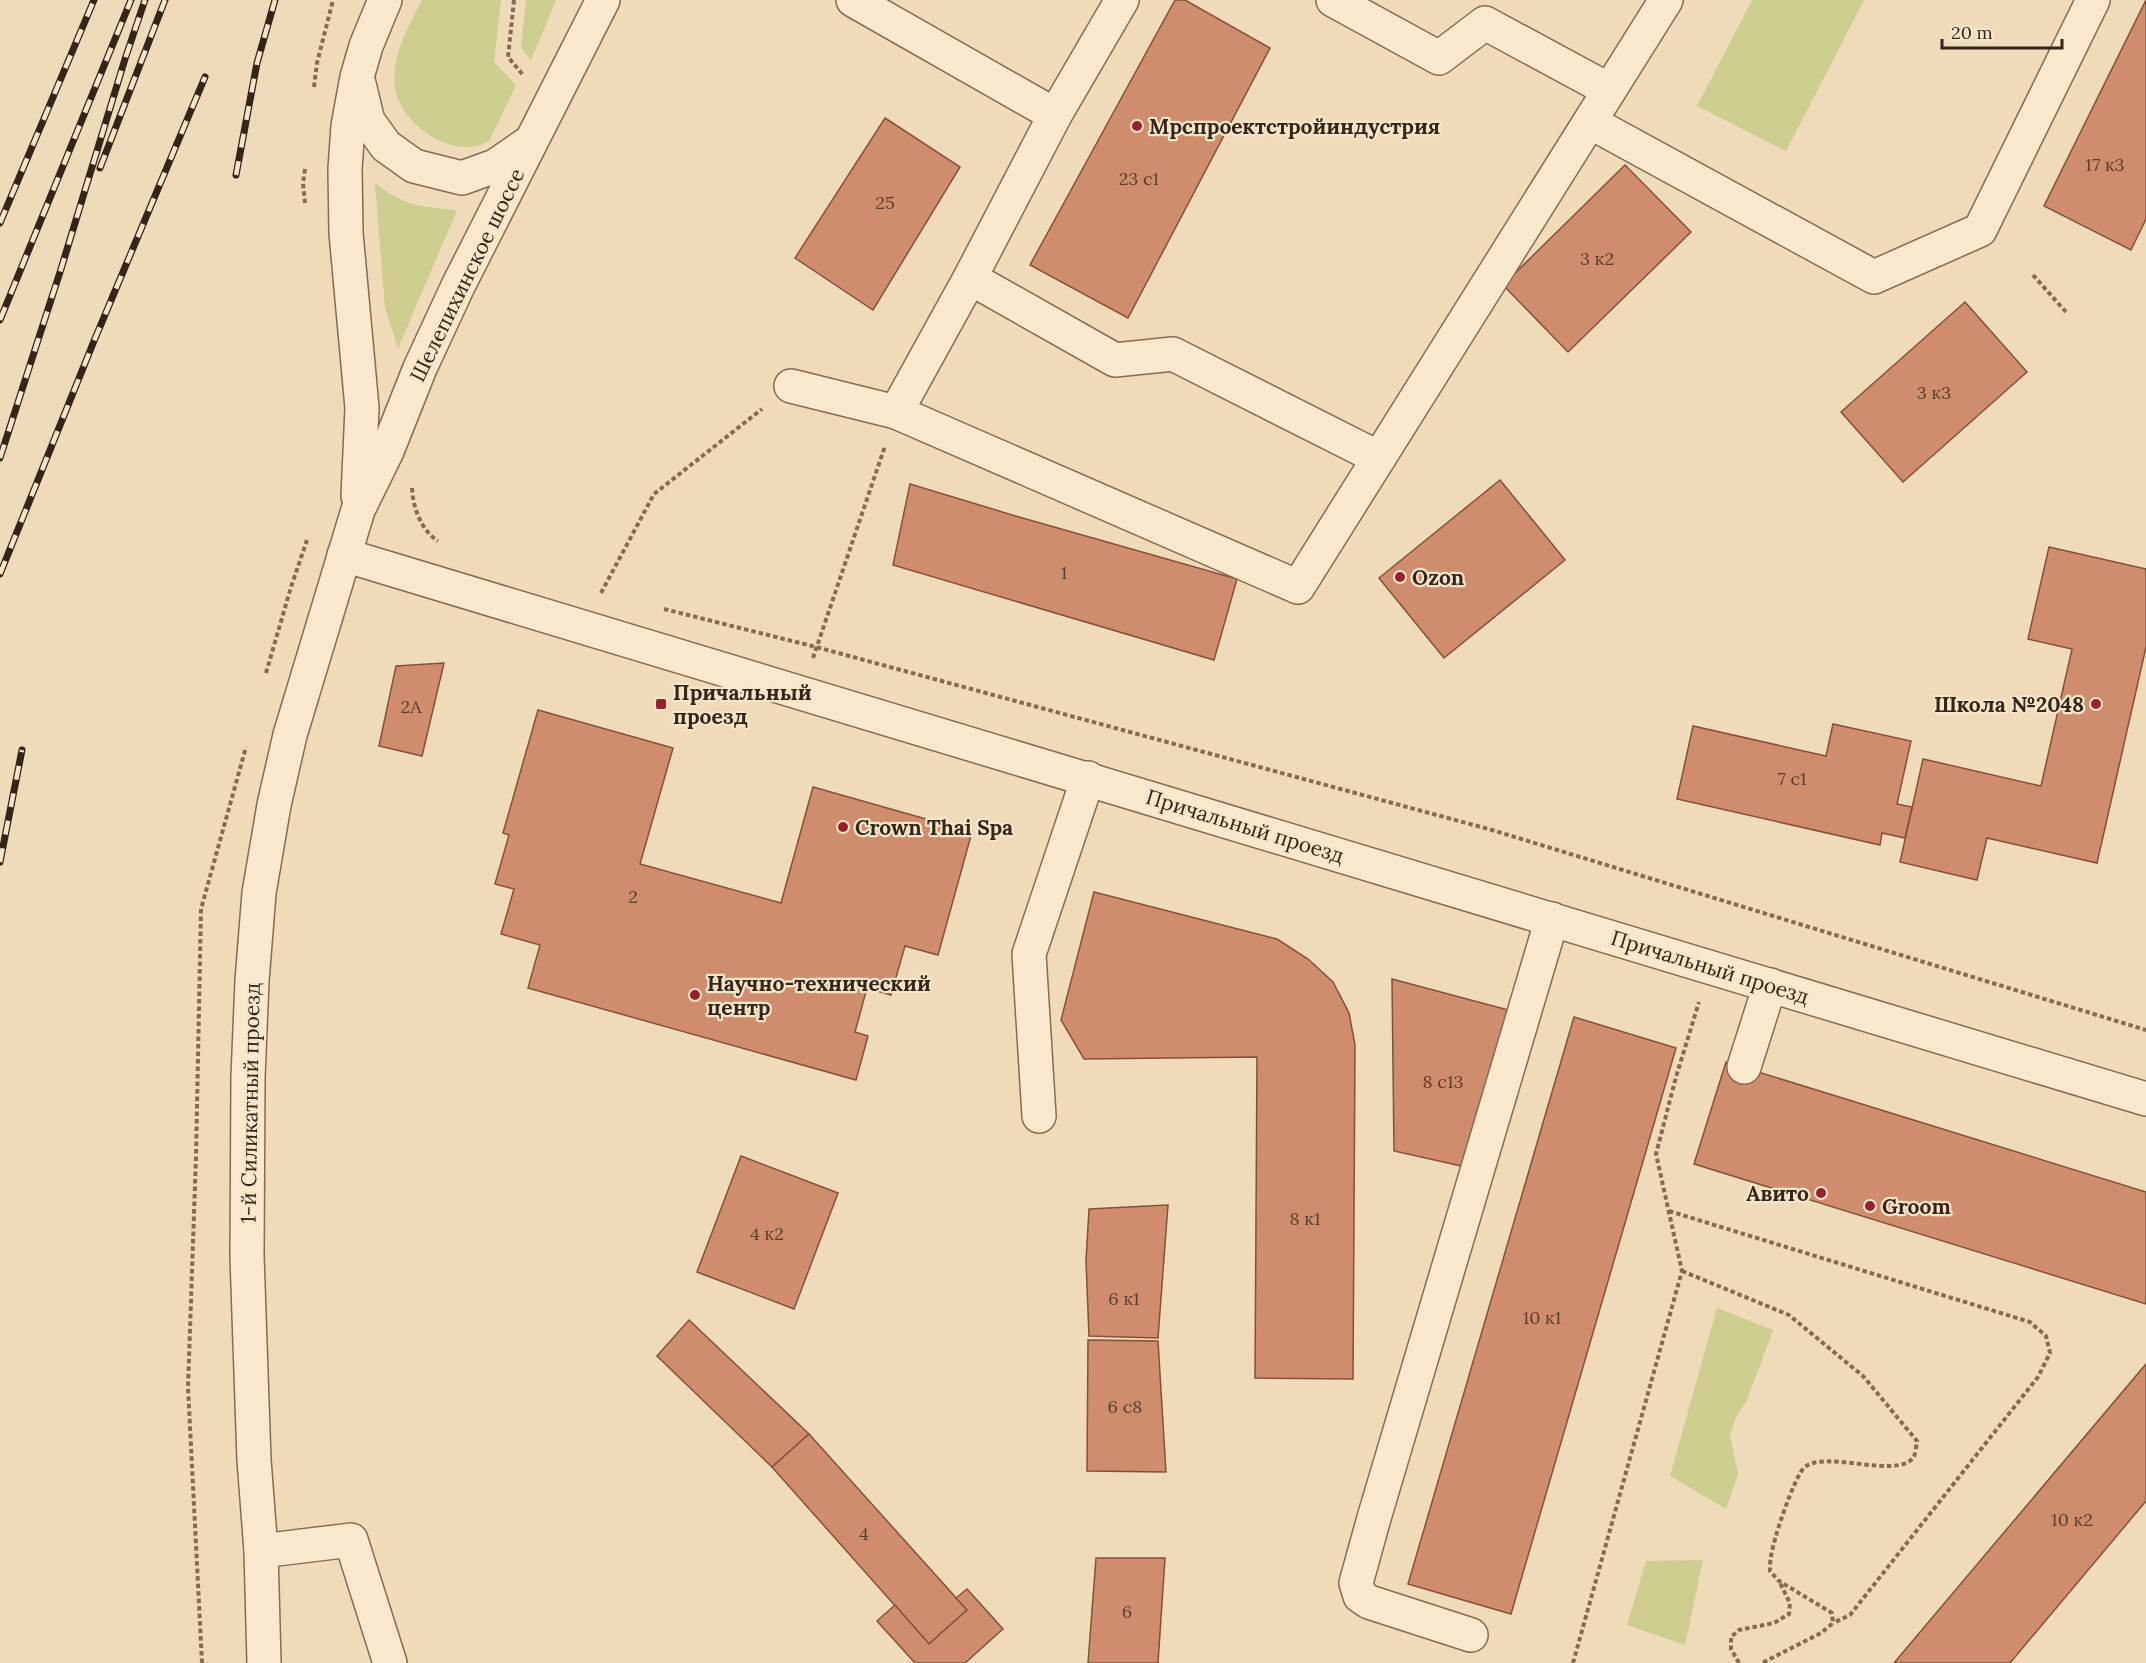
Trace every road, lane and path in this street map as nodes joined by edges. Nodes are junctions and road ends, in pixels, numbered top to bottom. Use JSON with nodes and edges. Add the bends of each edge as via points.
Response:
{"nodes":[{"id":1,"x":385,"y":0,"type":"edge"},
{"id":2,"x":514,"y":0,"type":"edge"},
{"id":3,"x":603,"y":0,"type":"edge"},
{"id":4,"x":853,"y":0,"type":"edge"},
{"id":5,"x":1122,"y":0,"type":"edge"},
{"id":6,"x":1333,"y":0,"type":"edge"},
{"id":7,"x":1666,"y":0,"type":"edge"},
{"id":8,"x":2092,"y":0,"type":"edge"},
{"id":9,"x":357,"y":77,"type":"junction"},
{"id":10,"x":526,"y":78,"type":"dead end"},
{"id":11,"x":1609,"y":90,"type":"junction"},
{"id":12,"x":1055,"y":115,"type":"junction"},
{"id":13,"x":1590,"y":122,"type":"junction"},
{"id":14,"x":534,"y":139,"type":"junction"},
{"id":15,"x":2033,"y":275,"type":"dead end"},
{"id":16,"x":970,"y":278,"type":"junction"},
{"id":17,"x":2066,"y":312,"type":"dead end"},
{"id":18,"x":791,"y":386,"type":"joint"},
{"id":19,"x":896,"y":412,"type":"junction"},
{"id":20,"x":1379,"y":458,"type":"junction"},
{"id":21,"x":415,"y":480,"type":"dead end"},
{"id":22,"x":358,"y":510,"type":"junction"},
{"id":23,"x":447,"y":544,"type":"dead end"},
{"id":24,"x":344,"y":555,"type":"junction"},
{"id":25,"x":612,"y":596,"type":"dead end"},
{"id":26,"x":657,"y":608,"type":"dead end"},
{"id":27,"x":816,"y":647,"type":"junction"},
{"id":28,"x":802,"y":693,"type":"junction"},
{"id":29,"x":1088,"y":778,"type":"junction"},
{"id":30,"x":1552,"y":919,"type":"junction"},
{"id":31,"x":1710,"y":967,"type":"junction"},
{"id":32,"x":1770,"y":985,"type":"junction"},
{"id":33,"x":2146,"y":1030,"type":"edge"},
{"id":34,"x":1744,"y":1067,"type":"dead end"},
{"id":35,"x":2146,"y":1099,"type":"edge"},
{"id":36,"x":1039,"y":1116,"type":"dead end"},
{"id":37,"x":1669,"y":1211,"type":"junction"},
{"id":38,"x":1682,"y":1271,"type":"junction"},
{"id":39,"x":261,"y":1551,"type":"junction"},
{"id":40,"x":1779,"y":1581,"type":"junction"},
{"id":41,"x":1833,"y":1623,"type":"junction"},
{"id":42,"x":1471,"y":1635,"type":"dead end"},
{"id":43,"x":264,"y":1663,"type":"edge"},
{"id":44,"x":390,"y":1663,"type":"edge"},
{"id":45,"x":1573,"y":1663,"type":"edge"},
{"id":46,"x":1739,"y":1663,"type":"edge"},
{"id":47,"x":1762,"y":1663,"type":"edge"}],
"edges":[{"from":1,"to":9,"type":"street"},
{"from":2,"to":10,"type":"path","via":[[508,57]]},
{"from":3,"to":14,"type":"street","name":"Шелепихинское шоссе"},
{"from":4,"to":12,"type":"street"},
{"from":5,"to":12,"type":"street"},
{"from":6,"to":11,"type":"street","via":[[1439,58],[1485,23]]},
{"from":7,"to":11,"type":"street"},
{"from":8,"to":13,"type":"street","via":[[1980,230],[1874,277]]},
{"from":9,"to":14,"type":"street","via":[[368,121],[386,146],[414,166],[462,178],[495,166]]},
{"from":9,"to":22,"type":"street","via":[[348,126],[345,190],[362,408]]},
{"from":11,"to":13,"type":"street"},
{"from":12,"to":16,"type":"street"},
{"from":13,"to":20,"type":"street"},
{"from":14,"to":22,"type":"street","name":"Шелепихинское шоссе","via":[[458,286]]},
{"from":15,"to":17,"type":"path"},
{"from":16,"to":19,"type":"street"},
{"from":16,"to":20,"type":"street","via":[[1115,360],[1173,354]]},
{"from":18,"to":19,"type":"street"},
{"from":18,"to":25,"type":"path","via":[[654,494],[600,593]]},
{"from":19,"to":20,"type":"street","via":[[1298,587]]},
{"from":19,"to":27,"type":"path"},
{"from":21,"to":23,"type":"path","via":[[411,490],[423,527],[436,540]]},
{"from":22,"to":24,"type":"street","name":"Шелепихинское шоссе"},
{"from":24,"to":28,"type":"street","name":"Причальный проезд"},
{"from":24,"to":39,"type":"street","name":"1-й Силикатный проезд","via":[[290,735],[259,893],[248,1077],[247,1257]]},
{"from":26,"to":27,"type":"path"},
{"from":27,"to":28,"type":"path"},
{"from":27,"to":33,"type":"path","via":[[1492,830]]},
{"from":28,"to":29,"type":"street","name":"Причальный проезд"},
{"from":29,"to":30,"type":"street","name":"Причальный проезд"},
{"from":29,"to":36,"type":"street","via":[[1029,954]]},
{"from":30,"to":31,"type":"street","name":"Причальный проезд"},
{"from":30,"to":42,"type":"street","via":[[1356,1583],[1360,1596],[1369,1602]]},
{"from":31,"to":32,"type":"street","name":"Причальный проезд"},
{"from":31,"to":37,"type":"path","via":[[1656,1154]]},
{"from":32,"to":34,"type":"street"},
{"from":32,"to":35,"type":"street","name":"Причальный проезд"},
{"from":37,"to":38,"type":"path"},
{"from":37,"to":41,"type":"path","via":[[2030,1322],[2046,1336],[2050,1353],[2038,1377],[1850,1615]]},
{"from":38,"to":40,"type":"path","via":[[1789,1315],[1863,1376],[1917,1441],[1914,1457],[1907,1463],[1883,1466],[1816,1461],[1804,1467],[1796,1479],[1771,1556],[1770,1571]]},
{"from":38,"to":45,"type":"path"},
{"from":39,"to":43,"type":"street","name":"1-й Силикатный проезд"},
{"from":39,"to":44,"type":"street","via":[[351,1540]]},
{"from":40,"to":41,"type":"path","via":[[1832,1612]]},
{"from":40,"to":46,"type":"path","via":[[1790,1603],[1789,1614],[1774,1623],[1739,1630],[1731,1636],[1731,1649]]},
{"from":41,"to":47,"type":"path"}]}
